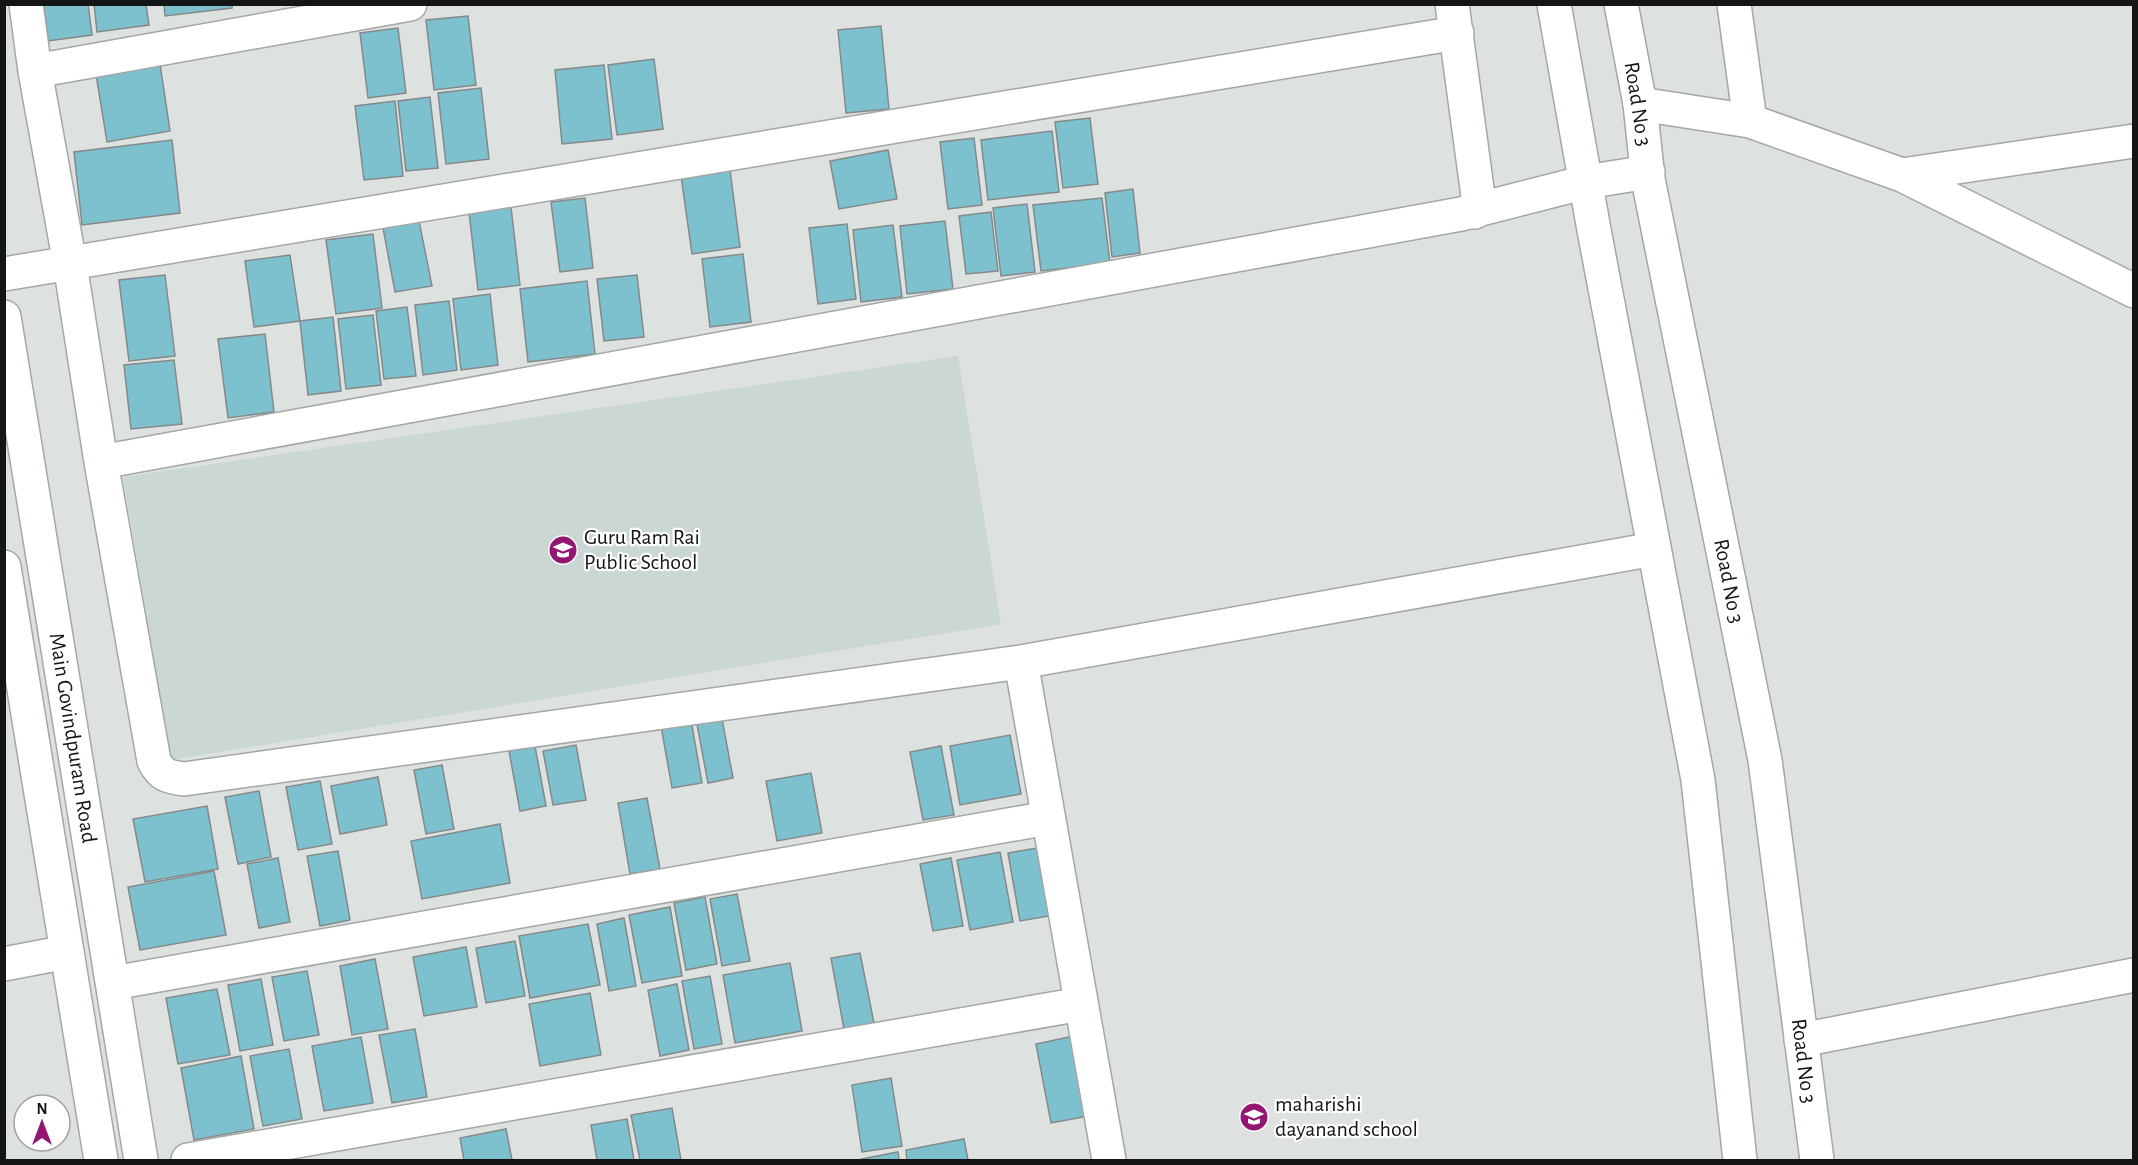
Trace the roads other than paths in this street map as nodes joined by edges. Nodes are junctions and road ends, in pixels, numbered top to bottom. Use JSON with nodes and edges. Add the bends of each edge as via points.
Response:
{"nodes":[{"id":1,"x":26,"y":4,"type":"edge"},
{"id":2,"x":410,"y":4,"type":"edge"},
{"id":3,"x":1554,"y":4,"type":"edge"},
{"id":4,"x":1621,"y":4,"type":"edge"},
{"id":5,"x":1734,"y":4,"type":"edge"},
{"id":6,"x":1454,"y":19,"type":"edge"},
{"id":7,"x":35,"y":71,"type":"junction"},
{"id":8,"x":1640,"y":105,"type":"junction"},
{"id":9,"x":1750,"y":121,"type":"junction"},
{"id":10,"x":2133,"y":141,"type":"edge"},
{"id":11,"x":1648,"y":172,"type":"junction"},
{"id":12,"x":1902,"y":175,"type":"junction"},
{"id":13,"x":1586,"y":182,"type":"junction"},
{"id":14,"x":1475,"y":212,"type":"junction"},
{"id":15,"x":70,"y":264,"type":"junction"},
{"id":16,"x":4,"y":274,"type":"edge"},
{"id":17,"x":2133,"y":291,"type":"edge"},
{"id":18,"x":4,"y":316,"type":"edge"},
{"id":19,"x":101,"y":462,"type":"junction"},
{"id":20,"x":1654,"y":549,"type":"junction"},
{"id":21,"x":4,"y":567,"type":"edge"},
{"id":22,"x":1021,"y":662,"type":"junction"},
{"id":23,"x":1048,"y":818,"type":"junction"},
{"id":24,"x":67,"y":952,"type":"junction"},
{"id":25,"x":4,"y":964,"type":"edge"},
{"id":26,"x":2133,"y":975,"type":"edge"},
{"id":27,"x":113,"y":983,"type":"junction"},
{"id":28,"x":1081,"y":1004,"type":"junction"},
{"id":29,"x":1801,"y":1040,"type":"junction"},
{"id":30,"x":101,"y":1161,"type":"edge"},
{"id":31,"x":141,"y":1161,"type":"edge"},
{"id":32,"x":188,"y":1161,"type":"edge"},
{"id":33,"x":1109,"y":1161,"type":"edge"},
{"id":34,"x":1740,"y":1161,"type":"edge"},
{"id":35,"x":1817,"y":1161,"type":"edge"}],
"edges":[{"from":1,"to":7,"type":"street"},
{"from":2,"to":7,"type":"street"},
{"from":3,"to":13,"type":"street"},
{"from":4,"to":8,"type":"street","name":"Road No 3"},
{"from":5,"to":9,"type":"street"},
{"from":6,"to":14,"type":"street","via":[[1478,196]]},
{"from":6,"to":15,"type":"street"},
{"from":7,"to":15,"type":"street"},
{"from":8,"to":9,"type":"street"},
{"from":8,"to":11,"type":"street","name":"Road No 3"},
{"from":9,"to":12,"type":"street"},
{"from":10,"to":12,"type":"street"},
{"from":11,"to":13,"type":"street"},
{"from":11,"to":29,"type":"street","name":"Road No 3","via":[[1765,760]]},
{"from":12,"to":17,"type":"street"},
{"from":13,"to":14,"type":"street"},
{"from":13,"to":20,"type":"street"},
{"from":14,"to":19,"type":"street"},
{"from":15,"to":16,"type":"street"},
{"from":15,"to":19,"type":"street"},
{"from":18,"to":27,"type":"street","name":"Main Govindpuram Road"},
{"from":19,"to":22,"type":"street","via":[[154,761],[159,773],[169,777],[184,779]]},
{"from":20,"to":22,"type":"street"},
{"from":20,"to":34,"type":"street","via":[[1698,780]]},
{"from":21,"to":24,"type":"street","name":"Main Govindpuram Road"},
{"from":22,"to":23,"type":"street"},
{"from":23,"to":27,"type":"street"},
{"from":23,"to":28,"type":"street"},
{"from":24,"to":25,"type":"street"},
{"from":24,"to":30,"type":"street","name":"Main Govindpuram Road"},
{"from":26,"to":29,"type":"street"},
{"from":27,"to":31,"type":"street","name":"Main Govindpuram Road"},
{"from":28,"to":32,"type":"street"},
{"from":28,"to":33,"type":"street"},
{"from":29,"to":35,"type":"street","name":"Road No 3"}]}
